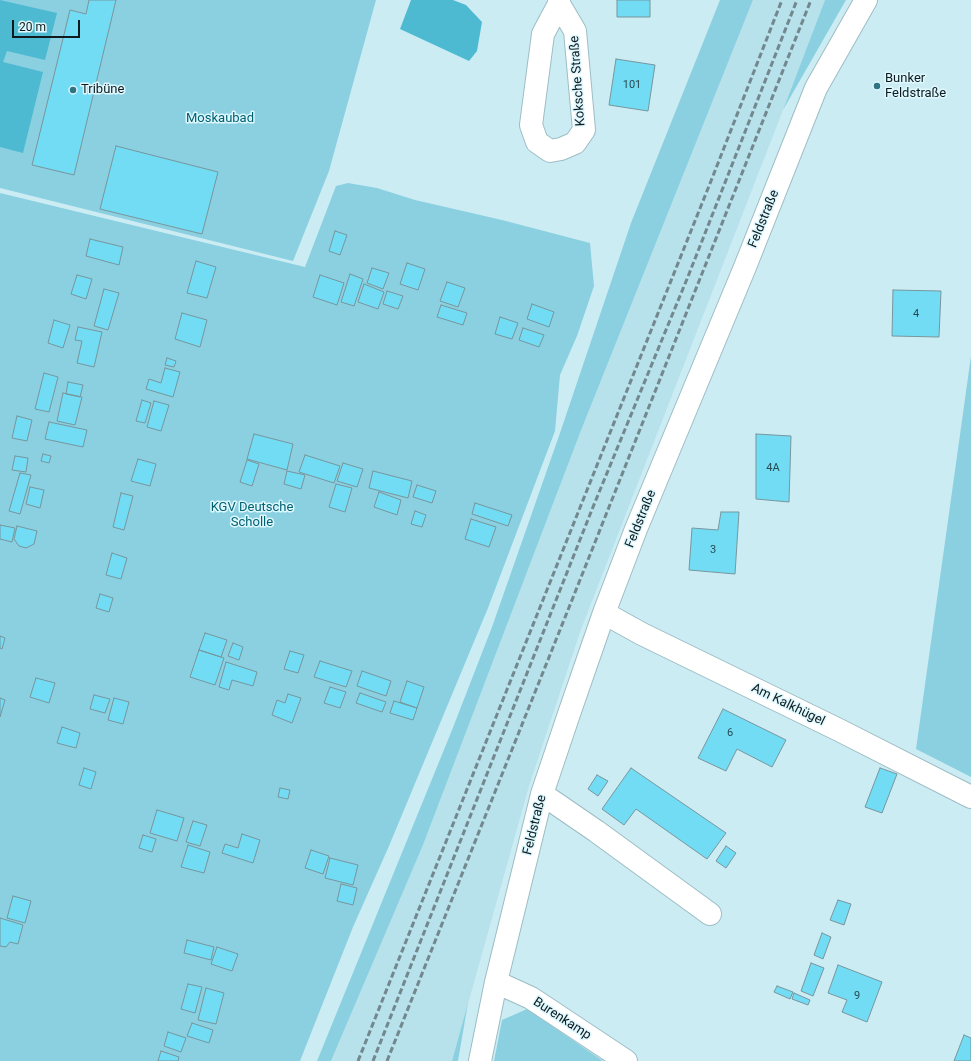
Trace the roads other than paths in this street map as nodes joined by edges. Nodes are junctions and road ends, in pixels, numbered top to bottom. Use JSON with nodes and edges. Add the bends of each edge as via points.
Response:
{"nodes":[{"id":1,"x":866,"y":0,"type":"edge"},
{"id":2,"x":559,"y":2,"type":"edge"},
{"id":3,"x":604,"y":613,"type":"junction"},
{"id":4,"x":542,"y":794,"type":"junction"},
{"id":5,"x":971,"y":797,"type":"edge"},
{"id":6,"x":710,"y":914,"type":"dead end"},
{"id":7,"x":496,"y":982,"type":"junction"},
{"id":8,"x":480,"y":1061,"type":"edge"},
{"id":9,"x":626,"y":1061,"type":"edge"}],
"edges":[{"from":1,"to":3,"type":"street","name":"Feldstraße","via":[[816,88]]},
{"from":2,"to":2,"type":"street","name":"Koksche Straße","via":[[543,34],[531,125],[537,142],[550,151],[575,143],[584,130],[575,31]]},
{"from":3,"to":4,"type":"street","name":"Feldstraße"},
{"from":3,"to":5,"type":"street","name":"Am Kalkhügel"},
{"from":4,"to":6,"type":"street"},
{"from":4,"to":7,"type":"street","name":"Feldstraße"},
{"from":7,"to":8,"type":"street","name":"Feldstraße"},
{"from":7,"to":9,"type":"street","name":"Burenkamp","via":[[531,998]]}]}
